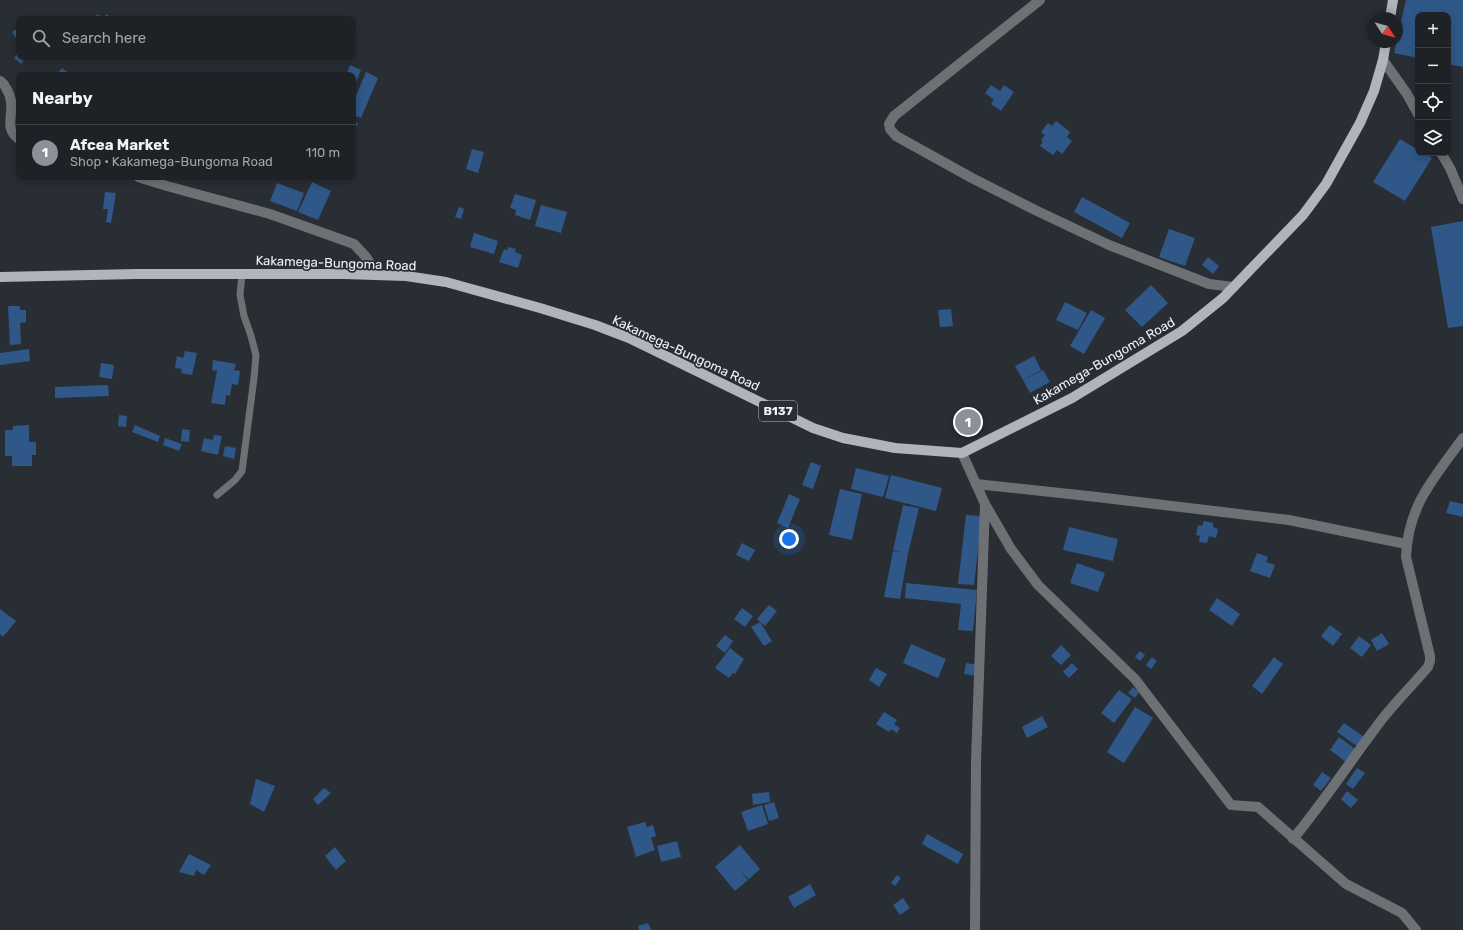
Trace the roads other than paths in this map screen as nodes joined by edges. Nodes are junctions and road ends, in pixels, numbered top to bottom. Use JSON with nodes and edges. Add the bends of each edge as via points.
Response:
{"nodes":[{"id":1,"x":1040,"y":0,"type":"edge"},
{"id":2,"x":1394,"y":0,"type":"edge"},
{"id":3,"x":1391,"y":12,"type":"edge"},
{"id":4,"x":1385,"y":48,"type":"edge"},
{"id":5,"x":1383,"y":60,"type":"junction"},
{"id":6,"x":0,"y":81,"type":"edge"},
{"id":7,"x":1415,"y":109,"type":"edge"},
{"id":8,"x":16,"y":138,"type":"edge"},
{"id":9,"x":1443,"y":156,"type":"edge"},
{"id":10,"x":148,"y":180,"type":"edge"},
{"id":11,"x":1463,"y":199,"type":"edge"},
{"id":12,"x":242,"y":274,"type":"junction"},
{"id":13,"x":378,"y":275,"type":"junction"},
{"id":14,"x":0,"y":277,"type":"edge"},
{"id":15,"x":1234,"y":287,"type":"junction"},
{"id":16,"x":1463,"y":438,"type":"edge"},
{"id":17,"x":962,"y":454,"type":"junction"},
{"id":18,"x":976,"y":484,"type":"junction"},
{"id":19,"x":217,"y":496,"type":"dead end"},
{"id":20,"x":986,"y":504,"type":"junction"},
{"id":21,"x":1406,"y":544,"type":"junction"},
{"id":22,"x":1294,"y":839,"type":"junction"},
{"id":23,"x":975,"y":930,"type":"edge"},
{"id":24,"x":1416,"y":930,"type":"edge"}],
"edges":[{"from":1,"to":15,"type":"street","via":[[894,116],[889,124],[890,129],[896,136],[972,178],[1109,245],[1209,284]]},
{"from":2,"to":3,"type":"main road"},
{"from":4,"to":5,"type":"main road","name":"Kakamega-Bungoma Road"},
{"from":5,"to":7,"type":"street"},
{"from":5,"to":15,"type":"main road","name":"Kakamega-Bungoma Road","via":[[1374,91],[1360,123],[1326,184],[1303,215]]},
{"from":6,"to":8,"type":"street","via":[[10,93],[1,125],[2,131]]},
{"from":9,"to":11,"type":"street"},
{"from":10,"to":13,"type":"street","via":[[270,214],[354,244]]},
{"from":12,"to":13,"type":"main road","name":"Kakamega-Bungoma Road","number":"B137"},
{"from":12,"to":14,"type":"main road","name":"Kakamega-Bungoma Road","number":"B137"},
{"from":12,"to":19,"type":"lane","via":[[240,295],[256,355],[254,378],[242,471]]},
{"from":13,"to":17,"type":"main road","name":"Kakamega-Bungoma Road","number":"B137","via":[[446,282],[595,325],[629,338],[813,428],[843,438],[895,448]]},
{"from":15,"to":17,"type":"main road","name":"Kakamega-Bungoma Road","via":[[1182,331],[1137,360],[1072,398]]},
{"from":16,"to":21,"type":"street","via":[[1426,490],[1411,520]]},
{"from":17,"to":18,"type":"street"},
{"from":18,"to":20,"type":"street"},
{"from":18,"to":21,"type":"street","via":[[1289,520]]},
{"from":20,"to":22,"type":"street","via":[[1011,549],[1038,585],[1136,679],[1231,805],[1258,807]]},
{"from":20,"to":23,"type":"street","via":[[976,761]]},
{"from":21,"to":22,"type":"street","via":[[1406,557],[1430,661],[1428,667],[1393,705],[1318,810]]},
{"from":22,"to":24,"type":"street","via":[[1346,884],[1402,914]]}]}
